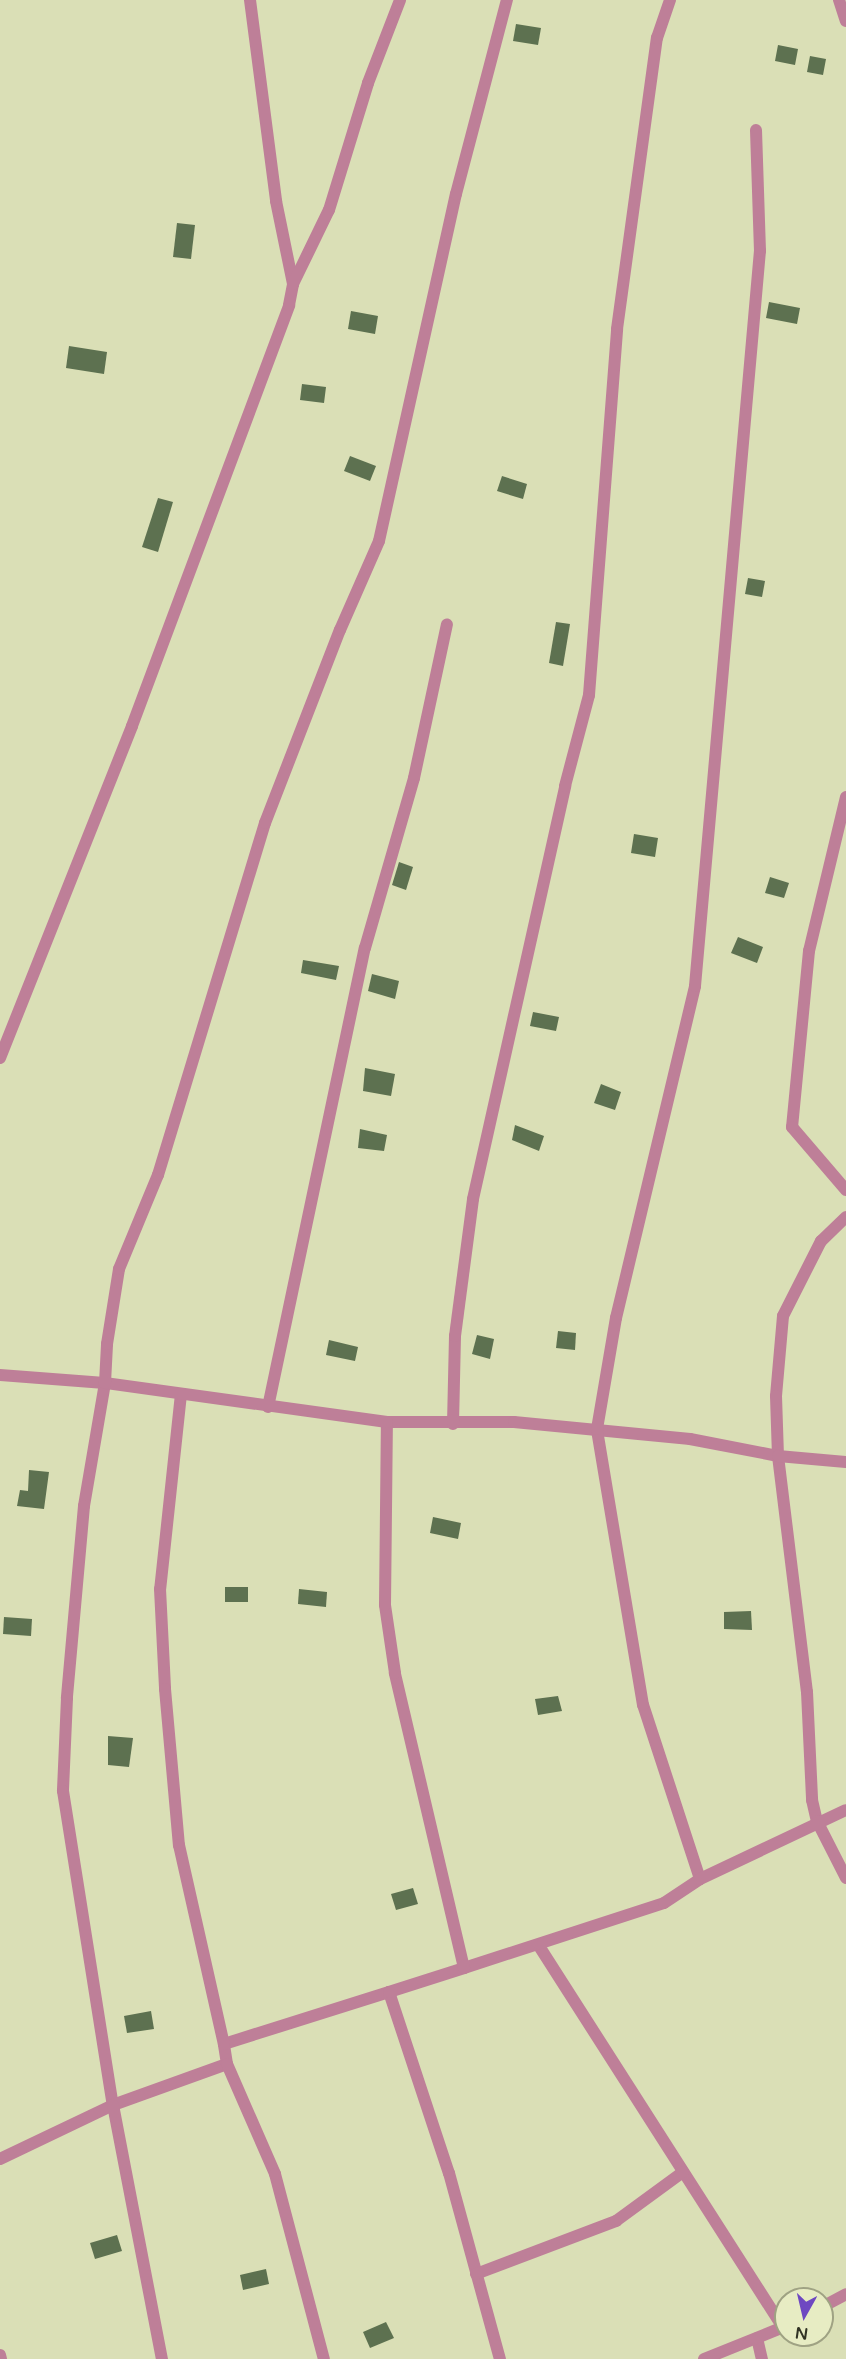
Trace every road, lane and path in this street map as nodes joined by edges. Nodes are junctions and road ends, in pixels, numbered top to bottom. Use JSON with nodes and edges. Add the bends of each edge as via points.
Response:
{"nodes":[{"id":1,"x":250,"y":0,"type":"edge"},
{"id":2,"x":400,"y":0,"type":"edge"},
{"id":3,"x":507,"y":0,"type":"edge"},
{"id":4,"x":669,"y":0,"type":"edge"},
{"id":5,"x":839,"y":0,"type":"edge"},
{"id":6,"x":846,"y":21,"type":"edge"},
{"id":7,"x":756,"y":130,"type":"dead end"},
{"id":8,"x":293,"y":284,"type":"junction"},
{"id":9,"x":447,"y":624,"type":"dead end"},
{"id":10,"x":846,"y":797,"type":"edge"},
{"id":11,"x":0,"y":1058,"type":"edge"},
{"id":12,"x":846,"y":1190,"type":"edge"},
{"id":13,"x":846,"y":1217,"type":"edge"},
{"id":14,"x":0,"y":1375,"type":"edge"},
{"id":15,"x":105,"y":1383,"type":"junction"},
{"id":16,"x":181,"y":1394,"type":"junction"},
{"id":17,"x":268,"y":1407,"type":"junction"},
{"id":18,"x":387,"y":1422,"type":"junction"},
{"id":19,"x":453,"y":1424,"type":"junction"},
{"id":20,"x":597,"y":1429,"type":"junction"},
{"id":21,"x":778,"y":1456,"type":"junction"},
{"id":22,"x":846,"y":1462,"type":"edge"},
{"id":23,"x":846,"y":1810,"type":"edge"},
{"id":24,"x":817,"y":1821,"type":"junction"},
{"id":25,"x":846,"y":1878,"type":"edge"},
{"id":26,"x":700,"y":1879,"type":"junction"},
{"id":27,"x":539,"y":1946,"type":"junction"},
{"id":28,"x":464,"y":1968,"type":"junction"},
{"id":29,"x":389,"y":1992,"type":"junction"},
{"id":30,"x":224,"y":2044,"type":"junction"},
{"id":31,"x":228,"y":2064,"type":"junction"},
{"id":32,"x":112,"y":2105,"type":"junction"},
{"id":33,"x":0,"y":2159,"type":"edge"},
{"id":34,"x":683,"y":2172,"type":"junction"},
{"id":35,"x":476,"y":2274,"type":"junction"},
{"id":36,"x":774,"y":2312,"type":"edge"},
{"id":37,"x":774,"y":2331,"type":"edge"},
{"id":38,"x":757,"y":2338,"type":"junction"},
{"id":39,"x":162,"y":2359,"type":"edge"},
{"id":40,"x":324,"y":2359,"type":"edge"},
{"id":41,"x":500,"y":2359,"type":"edge"},
{"id":42,"x":704,"y":2359,"type":"edge"},
{"id":43,"x":762,"y":2359,"type":"edge"}],
"edges":[{"from":1,"to":8,"type":"street","via":[[276,201]]},
{"from":2,"to":8,"type":"street","via":[[368,83],[329,210]]},
{"from":3,"to":15,"type":"street","via":[[456,194],[379,542],[340,630],[265,823],[158,1175],[119,1269]]},
{"from":4,"to":19,"type":"street","via":[[657,38],[617,329],[589,695],[473,1199],[455,1336]]},
{"from":5,"to":6,"type":"street"},
{"from":7,"to":20,"type":"street","via":[[760,251],[695,986],[616,1318]]},
{"from":8,"to":11,"type":"street","via":[[289,305],[132,726]]},
{"from":9,"to":17,"type":"street","via":[[414,778],[365,948]]},
{"from":10,"to":12,"type":"street","via":[[809,951],[792,1127]]},
{"from":13,"to":21,"type":"street","via":[[821,1241],[783,1316],[776,1395]]},
{"from":14,"to":15,"type":"street"},
{"from":15,"to":16,"type":"street"},
{"from":15,"to":32,"type":"street","via":[[84,1506],[63,1791]]},
{"from":16,"to":17,"type":"street"},
{"from":16,"to":30,"type":"street","via":[[160,1589],[165,1689],[179,1845]]},
{"from":17,"to":18,"type":"street"},
{"from":18,"to":19,"type":"street"},
{"from":18,"to":28,"type":"street","via":[[385,1605],[393,1662]]},
{"from":19,"to":20,"type":"street","via":[[514,1422]]},
{"from":20,"to":21,"type":"street","via":[[690,1439]]},
{"from":20,"to":26,"type":"street","via":[[643,1705]]},
{"from":21,"to":22,"type":"street"},
{"from":21,"to":24,"type":"street","via":[[807,1692],[812,1800]]},
{"from":23,"to":24,"type":"street"},
{"from":24,"to":25,"type":"street"},
{"from":24,"to":26,"type":"street"},
{"from":26,"to":27,"type":"street","via":[[664,1903]]},
{"from":27,"to":28,"type":"street"},
{"from":27,"to":34,"type":"street"},
{"from":28,"to":29,"type":"street"},
{"from":29,"to":30,"type":"street"},
{"from":29,"to":35,"type":"street","via":[[449,2173]]},
{"from":30,"to":31,"type":"street"},
{"from":31,"to":32,"type":"street"},
{"from":31,"to":40,"type":"street","via":[[275,2174]]},
{"from":32,"to":33,"type":"street"},
{"from":32,"to":39,"type":"street"},
{"from":34,"to":35,"type":"street","via":[[616,2221]]},
{"from":34,"to":36,"type":"street"},
{"from":35,"to":41,"type":"street"},
{"from":37,"to":38,"type":"street"},
{"from":38,"to":42,"type":"street"},
{"from":38,"to":43,"type":"street"}]}
